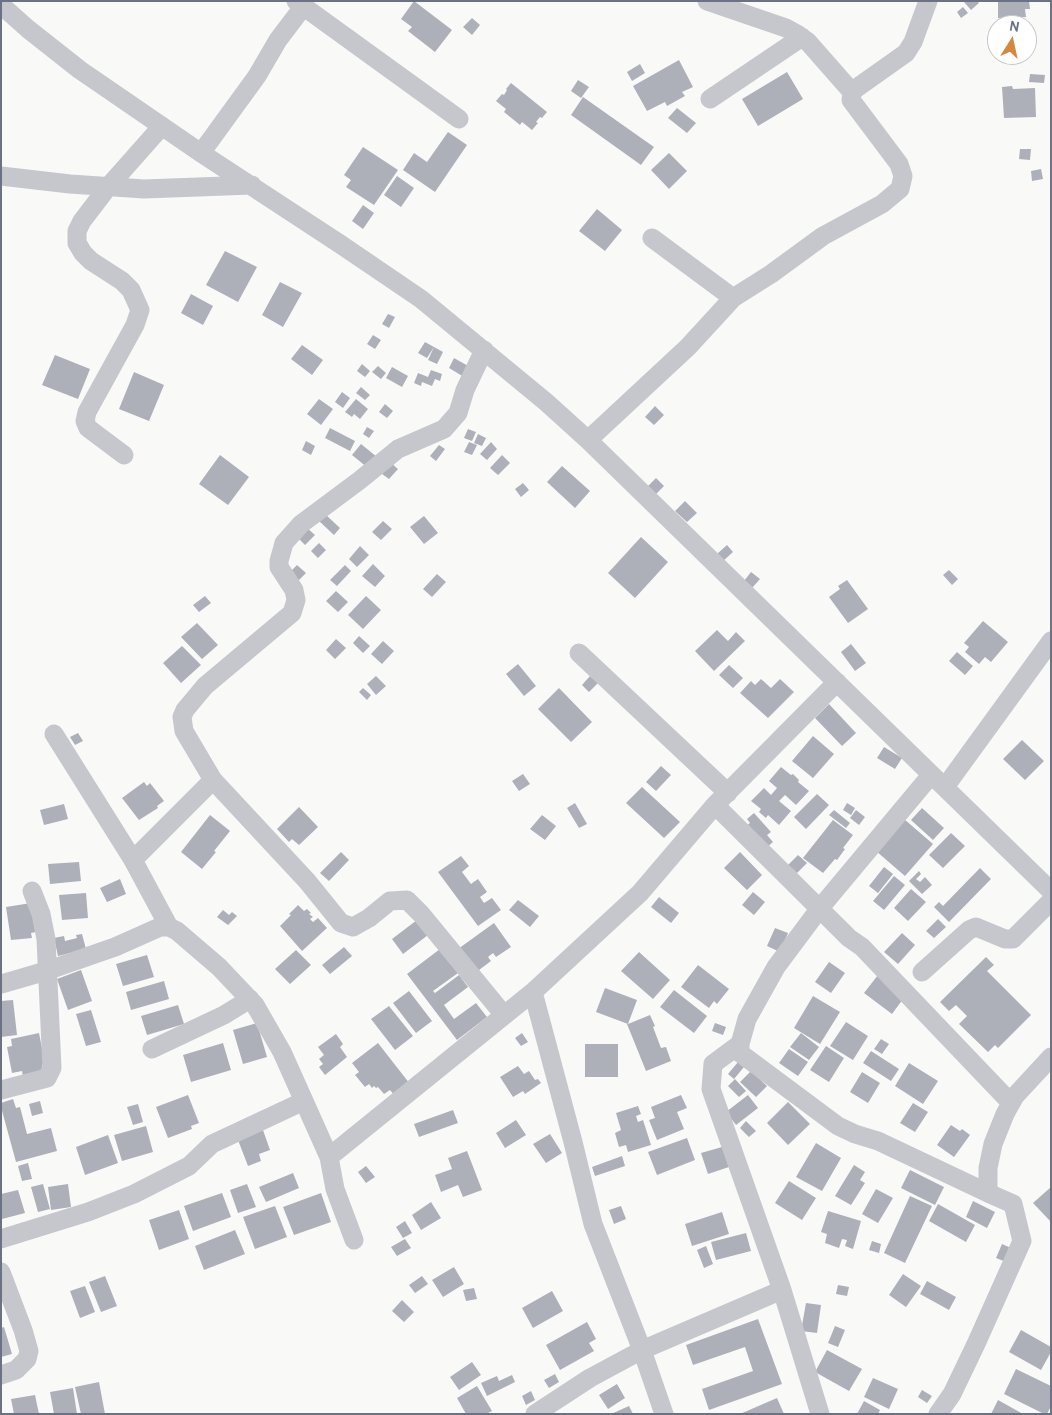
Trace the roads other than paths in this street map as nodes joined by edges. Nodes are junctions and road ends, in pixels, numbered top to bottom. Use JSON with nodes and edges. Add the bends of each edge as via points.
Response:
{"nodes":[{"id":1,"x":707,"y":1,"type":"edge"},
{"id":2,"x":928,"y":1,"type":"edge"},
{"id":3,"x":299,"y":4,"type":"edge"},
{"id":4,"x":1,"y":5,"type":"edge"},
{"id":5,"x":802,"y":37,"type":"junction"},
{"id":6,"x":852,"y":92,"type":"junction"},
{"id":7,"x":710,"y":99,"type":"dead end"},
{"id":8,"x":459,"y":120,"type":"dead end"},
{"id":9,"x":162,"y":126,"type":"junction"},
{"id":10,"x":201,"y":153,"type":"junction"},
{"id":11,"x":1,"y":176,"type":"edge"},
{"id":12,"x":252,"y":186,"type":"junction"},
{"id":13,"x":108,"y":187,"type":"junction"},
{"id":14,"x":652,"y":238,"type":"dead end"},
{"id":15,"x":733,"y":298,"type":"junction"},
{"id":16,"x":484,"y":350,"type":"junction"},
{"id":17,"x":588,"y":440,"type":"junction"},
{"id":18,"x":124,"y":455,"type":"dead end"},
{"id":19,"x":1051,"y":641,"type":"edge"},
{"id":20,"x":580,"y":654,"type":"dead end"},
{"id":21,"x":837,"y":682,"type":"junction"},
{"id":22,"x":54,"y":734,"type":"dead end"},
{"id":23,"x":213,"y":780,"type":"junction"},
{"id":24,"x":938,"y":781,"type":"junction"},
{"id":25,"x":722,"y":799,"type":"junction"},
{"id":26,"x":133,"y":860,"type":"junction"},
{"id":27,"x":32,"y":890,"type":"dead end"},
{"id":28,"x":1051,"y":891,"type":"edge"},
{"id":29,"x":1051,"y":901,"type":"edge"},
{"id":30,"x":820,"y":908,"type":"junction"},
{"id":31,"x":169,"y":927,"type":"junction"},
{"id":32,"x":46,"y":971,"type":"junction"},
{"id":33,"x":922,"y":972,"type":"dead end"},
{"id":34,"x":1,"y":984,"type":"edge"},
{"id":35,"x":532,"y":992,"type":"junction"},
{"id":36,"x":250,"y":999,"type":"junction"},
{"id":37,"x":504,"y":1015,"type":"junction"},
{"id":38,"x":740,"y":1044,"type":"junction"},
{"id":39,"x":152,"y":1049,"type":"dead end"},
{"id":40,"x":1051,"y":1057,"type":"edge"},
{"id":41,"x":1,"y":1090,"type":"edge"},
{"id":42,"x":304,"y":1101,"type":"junction"},
{"id":43,"x":1011,"y":1103,"type":"junction"},
{"id":44,"x":329,"y":1157,"type":"junction"},
{"id":45,"x":988,"y":1193,"type":"junction"},
{"id":46,"x":1,"y":1238,"type":"edge"},
{"id":47,"x":354,"y":1240,"type":"dead end"},
{"id":48,"x":1,"y":1272,"type":"edge"},
{"id":49,"x":782,"y":1290,"type":"junction"},
{"id":50,"x":642,"y":1350,"type":"junction"},
{"id":51,"x":1,"y":1375,"type":"edge"},
{"id":52,"x":535,"y":1414,"type":"edge"},
{"id":53,"x":664,"y":1414,"type":"edge"},
{"id":54,"x":820,"y":1414,"type":"edge"},
{"id":55,"x":938,"y":1414,"type":"edge"}],
"edges":[{"from":1,"to":5,"type":"street","via":[[786,28]]},
{"from":2,"to":6,"type":"street","via":[[906,53]]},
{"from":3,"to":8,"type":"street"},
{"from":3,"to":10,"type":"street","via":[[257,76]]},
{"from":4,"to":9,"type":"street","via":[[80,70]]},
{"from":5,"to":6,"type":"street"},
{"from":5,"to":7,"type":"street"},
{"from":6,"to":15,"type":"street","via":[[851,100],[900,164],[903,176],[900,189],[882,204],[823,236]]},
{"from":9,"to":10,"type":"street"},
{"from":9,"to":13,"type":"street"},
{"from":10,"to":12,"type":"street"},
{"from":11,"to":13,"type":"street"},
{"from":12,"to":13,"type":"street"},
{"from":12,"to":16,"type":"street","via":[[421,299]]},
{"from":13,"to":18,"type":"street","via":[[82,221],[77,231],[77,243],[91,261],[131,290],[140,310],[87,412],[86,421],[88,428]]},
{"from":14,"to":15,"type":"street"},
{"from":15,"to":17,"type":"street","via":[[688,348]]},
{"from":16,"to":17,"type":"street"},
{"from":16,"to":23,"type":"street","via":[[458,413],[444,429],[398,449],[301,524],[284,543],[279,567],[294,590],[296,600],[292,613],[205,686],[182,717],[184,731]]},
{"from":17,"to":21,"type":"street"},
{"from":19,"to":24,"type":"street"},
{"from":20,"to":25,"type":"street"},
{"from":21,"to":24,"type":"street"},
{"from":21,"to":25,"type":"street"},
{"from":22,"to":26,"type":"street"},
{"from":23,"to":26,"type":"street"},
{"from":23,"to":37,"type":"street","via":[[307,881],[341,923],[354,927],[390,901],[407,900]]},
{"from":24,"to":28,"type":"street"},
{"from":24,"to":30,"type":"street"},
{"from":25,"to":30,"type":"street"},
{"from":25,"to":35,"type":"street","via":[[640,892]]},
{"from":26,"to":31,"type":"street"},
{"from":27,"to":32,"type":"street","via":[[46,939]]},
{"from":29,"to":33,"type":"street","via":[[1013,938],[1005,940],[976,928],[969,930]]},
{"from":30,"to":38,"type":"street","via":[[763,988],[747,1019]]},
{"from":30,"to":43,"type":"street","via":[[862,947]]},
{"from":31,"to":32,"type":"street","via":[[160,927]]},
{"from":31,"to":36,"type":"street","via":[[219,967]]},
{"from":32,"to":34,"type":"street"},
{"from":32,"to":41,"type":"street","via":[[52,1068],[47,1078]]},
{"from":35,"to":37,"type":"street"},
{"from":35,"to":50,"type":"street","via":[[593,1224]]},
{"from":36,"to":39,"type":"street"},
{"from":36,"to":42,"type":"street","via":[[282,1052]]},
{"from":37,"to":44,"type":"street"},
{"from":38,"to":45,"type":"street","via":[[740,1053],[838,1126]]},
{"from":38,"to":49,"type":"street","via":[[713,1064],[711,1089]]},
{"from":40,"to":43,"type":"street"},
{"from":42,"to":44,"type":"street"},
{"from":42,"to":46,"type":"street","via":[[212,1144],[189,1166],[134,1194],[88,1212]]},
{"from":43,"to":45,"type":"street","via":[[993,1144],[988,1168]]},
{"from":44,"to":47,"type":"street","via":[[335,1189]]},
{"from":45,"to":55,"type":"street","via":[[1013,1204],[1022,1241],[952,1394]]},
{"from":48,"to":51,"type":"street","via":[[29,1351],[27,1359],[16,1370]]},
{"from":49,"to":50,"type":"street"},
{"from":49,"to":54,"type":"street"},
{"from":50,"to":52,"type":"street","via":[[590,1378]]},
{"from":50,"to":53,"type":"street"}]}
